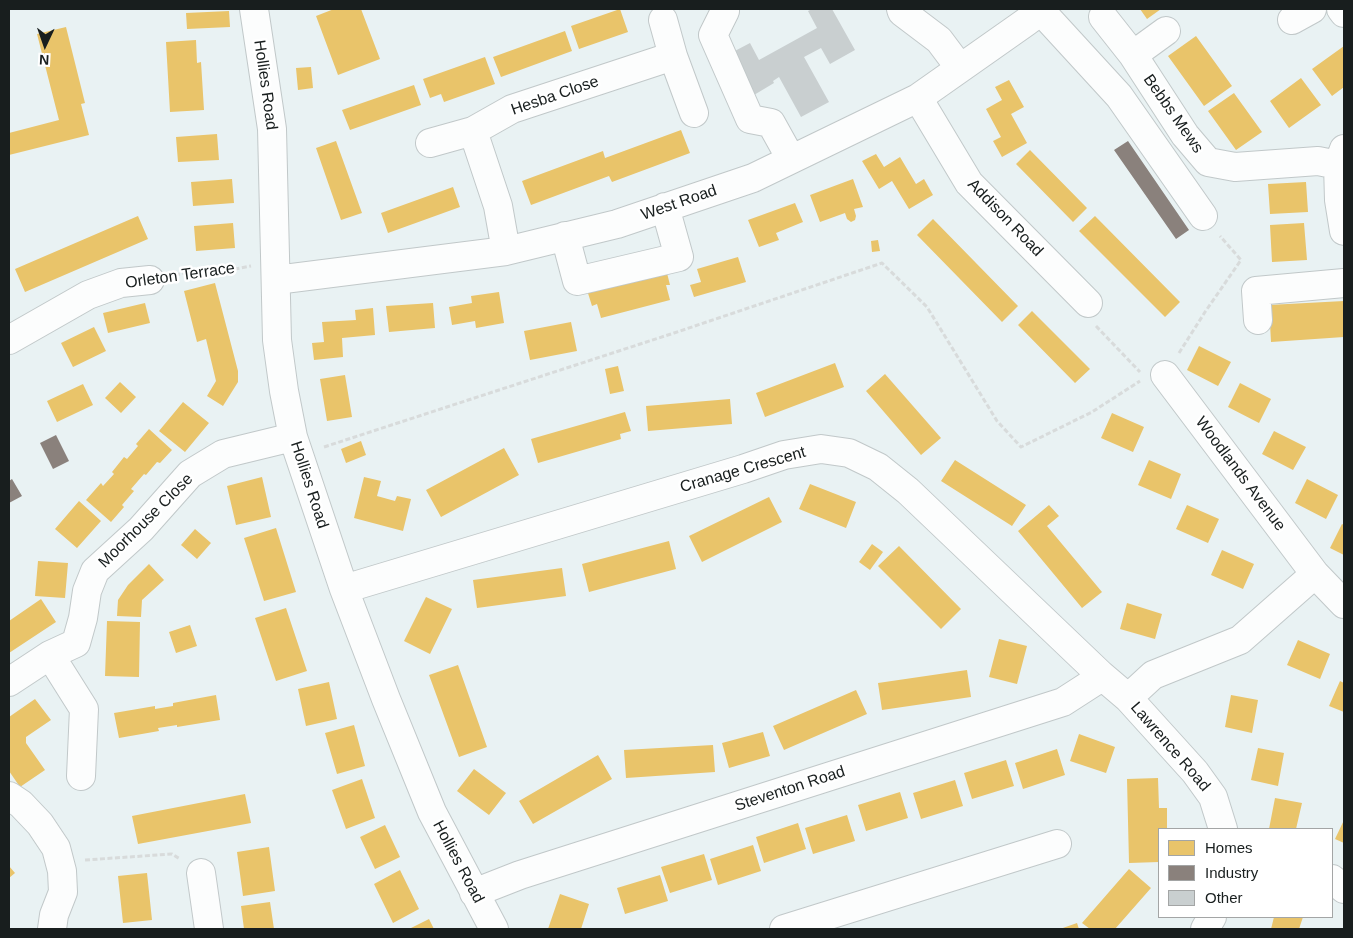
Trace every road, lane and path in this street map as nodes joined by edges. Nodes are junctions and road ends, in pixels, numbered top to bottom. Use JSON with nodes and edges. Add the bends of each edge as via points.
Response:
{"nodes":[{"id":1,"x":254,"y":9,"type":"edge"},
{"id":2,"x":724,"y":9,"type":"edge"},
{"id":3,"x":901,"y":9,"type":"edge"},
{"id":4,"x":1341,"y":9,"type":"edge"},
{"id":5,"x":1344,"y":12,"type":"edge"},
{"id":6,"x":1029,"y":14,"type":"edge"},
{"id":7,"x":1103,"y":17,"type":"dead end"},
{"id":8,"x":663,"y":20,"type":"dead end"},
{"id":9,"x":1166,"y":31,"type":"dead end"},
{"id":10,"x":1133,"y":55,"type":"junction"},
{"id":11,"x":673,"y":56,"type":"junction"},
{"id":12,"x":960,"y":68,"type":"junction"},
{"id":13,"x":918,"y":98,"type":"junction"},
{"id":14,"x":694,"y":113,"type":"dead end"},
{"id":15,"x":473,"y":131,"type":"junction"},
{"id":16,"x":430,"y":142,"type":"dead end"},
{"id":17,"x":1341,"y":157,"type":"edge"},
{"id":18,"x":791,"y":159,"type":"junction"},
{"id":19,"x":665,"y":207,"type":"junction"},
{"id":20,"x":1203,"y":216,"type":"joint"},
{"id":21,"x":1344,"y":231,"type":"edge"},
{"id":22,"x":565,"y":236,"type":"junction"},
{"id":23,"x":506,"y":251,"type":"junction"},
{"id":24,"x":276,"y":271,"type":"junction"},
{"id":25,"x":150,"y":280,"type":"joint"},
{"id":26,"x":1344,"y":283,"type":"edge"},
{"id":27,"x":1088,"y":303,"type":"joint"},
{"id":28,"x":1258,"y":320,"type":"dead end"},
{"id":29,"x":9,"y":340,"type":"edge"},
{"id":30,"x":1171,"y":366,"type":"joint"},
{"id":31,"x":296,"y":446,"type":"junction"},
{"id":32,"x":1315,"y":574,"type":"junction"},
{"id":33,"x":344,"y":589,"type":"junction"},
{"id":34,"x":1344,"y":604,"type":"edge"},
{"id":35,"x":50,"y":655,"type":"junction"},
{"id":36,"x":1101,"y":675,"type":"junction"},
{"id":37,"x":9,"y":682,"type":"edge"},
{"id":38,"x":1128,"y":698,"type":"junction"},
{"id":39,"x":81,"y":776,"type":"dead end"},
{"id":40,"x":9,"y":796,"type":"edge"},
{"id":41,"x":1223,"y":828,"type":"edge"},
{"id":42,"x":1056,"y":844,"type":"dead end"},
{"id":43,"x":60,"y":862,"type":"junction"},
{"id":44,"x":200,"y":873,"type":"joint"},
{"id":45,"x":1333,"y":880,"type":"edge"},
{"id":46,"x":1344,"y":889,"type":"edge"},
{"id":47,"x":474,"y":892,"type":"junction"},
{"id":48,"x":1211,"y":918,"type":"edge"},
{"id":49,"x":52,"y":929,"type":"edge"},
{"id":50,"x":210,"y":929,"type":"edge"},
{"id":51,"x":494,"y":929,"type":"edge"},
{"id":52,"x":784,"y":929,"type":"edge"},
{"id":53,"x":1204,"y":929,"type":"edge"}],
"edges":[{"from":1,"to":24,"type":"street","name":"Hollies Road","via":[[272,129]]},
{"from":2,"to":18,"type":"street","via":[[713,35],[750,119],[771,123]]},
{"from":3,"to":12,"type":"street","via":[[939,40]]},
{"from":4,"to":5,"type":"street"},
{"from":6,"to":12,"type":"street","name":"West Road"},
{"from":6,"to":20,"type":"street","via":[[1119,96]]},
{"from":7,"to":10,"type":"street","name":"Bebbs Mews"},
{"from":8,"to":11,"type":"street"},
{"from":9,"to":10,"type":"street"},
{"from":10,"to":17,"type":"street","name":"Bebbs Mews","via":[[1185,136],[1208,162],[1235,167]]},
{"from":11,"to":14,"type":"street"},
{"from":11,"to":15,"type":"street","name":"Hesba Close","via":[[512,109]]},
{"from":12,"to":13,"type":"street","name":"West Road"},
{"from":13,"to":18,"type":"street","name":"West Road"},
{"from":13,"to":27,"type":"street","name":"Addison Road","via":[[969,183]]},
{"from":15,"to":16,"type":"street","name":"Hesba Close"},
{"from":15,"to":23,"type":"street","via":[[498,206]]},
{"from":17,"to":21,"type":"street","via":[[1339,200]]},
{"from":18,"to":19,"type":"street","name":"West Road","via":[[753,178]]},
{"from":19,"to":22,"type":"street","name":"West Road","via":[[616,224]]},
{"from":19,"to":22,"type":"street","via":[[678,257],[577,281]]},
{"from":20,"to":30,"type":"path","via":[[1241,260]]},
{"from":22,"to":23,"type":"street","name":"West Road"},
{"from":23,"to":24,"type":"street","name":"West Road"},
{"from":24,"to":25,"type":"path","name":"Orleton Terrace","via":[[199,270]]},
{"from":24,"to":31,"type":"street","name":"Hollies Road","via":[[278,340],[284,391]]},
{"from":25,"to":29,"type":"street","name":"Orleton Terrace","via":[[121,283],[88,295]]},
{"from":26,"to":28,"type":"street","via":[[1256,291]]},
{"from":27,"to":31,"type":"path","via":[[1090,321],[1146,378],[1092,412],[1021,447],[997,420],[927,307],[882,263],[674,333]]},
{"from":30,"to":32,"type":"street","name":"Woodlands Avenue"},
{"from":31,"to":33,"type":"street","name":"Hollies Road"},
{"from":31,"to":35,"type":"street","name":"Moorhouse Close","via":[[223,454],[190,474],[141,529],[95,571],[87,590],[76,643]]},
{"from":32,"to":34,"type":"street","name":"Woodlands Avenue"},
{"from":32,"to":38,"type":"street","via":[[1240,640],[1153,675]]},
{"from":33,"to":36,"type":"street","name":"Cranage Crescent","via":[[784,455],[820,449],[849,453],[878,467],[908,491]]},
{"from":33,"to":47,"type":"street","name":"Hollies Road","via":[[432,812]]},
{"from":35,"to":37,"type":"street","name":"Moorhouse Close"},
{"from":35,"to":39,"type":"street","via":[[84,708]]},
{"from":36,"to":38,"type":"street","name":"Lawrence Road"},
{"from":36,"to":47,"type":"street","name":"Steventon Road","via":[[1063,702]]},
{"from":38,"to":41,"type":"street","name":"Lawrence Road","via":[[1195,772],[1213,797]]},
{"from":40,"to":43,"type":"street","via":[[22,804],[40,824],[56,848]]},
{"from":42,"to":52,"type":"street"},
{"from":43,"to":44,"type":"path","via":[[172,854]]},
{"from":43,"to":49,"type":"street","via":[[62,892]]},
{"from":44,"to":50,"type":"street"},
{"from":45,"to":46,"type":"street"},
{"from":47,"to":51,"type":"street","name":"Hollies Road"},
{"from":48,"to":53,"type":"street"}]}
